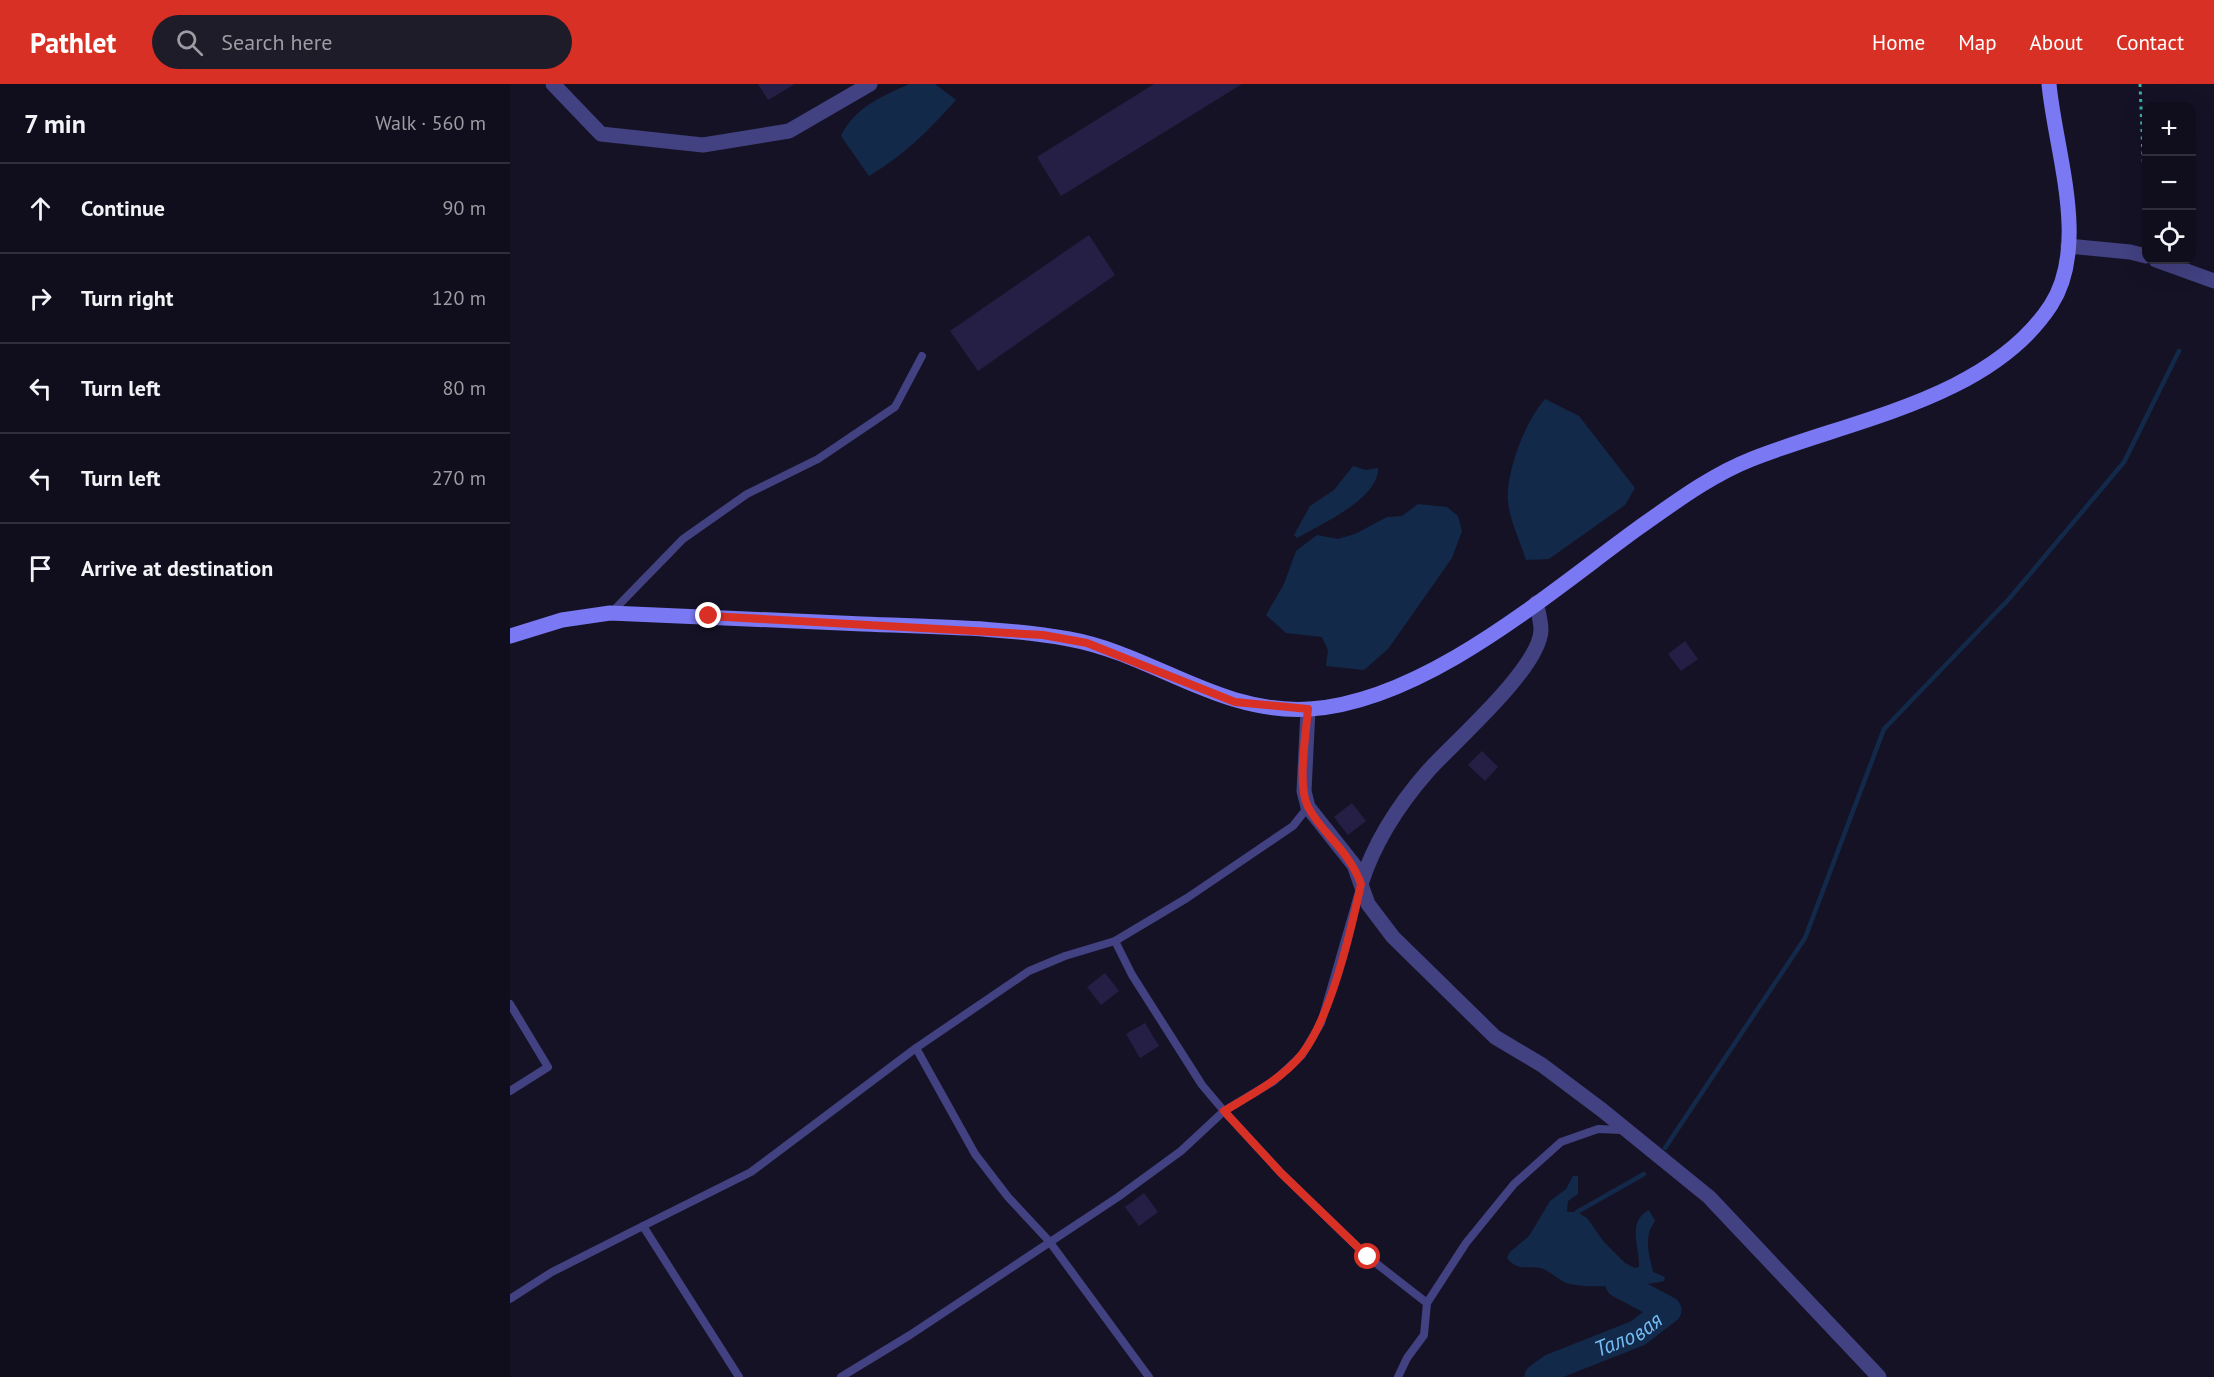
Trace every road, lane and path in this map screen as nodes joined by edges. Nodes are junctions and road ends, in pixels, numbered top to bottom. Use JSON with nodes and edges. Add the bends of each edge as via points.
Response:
{"nodes":[{"id":1,"x":553,"y":84,"type":"edge"},
{"id":2,"x":870,"y":84,"type":"edge"},
{"id":3,"x":2049,"y":84,"type":"edge"},
{"id":4,"x":2140,"y":84,"type":"edge"},
{"id":5,"x":2145,"y":210,"type":"edge"},
{"id":6,"x":2068,"y":246,"type":"junction"},
{"id":7,"x":2142,"y":255,"type":"edge"},
{"id":8,"x":2168,"y":264,"type":"edge"},
{"id":9,"x":2214,"y":280,"type":"edge"},
{"id":10,"x":922,"y":356,"type":"dead end"},
{"id":11,"x":1536,"y":603,"type":"junction"},
{"id":12,"x":610,"y":613,"type":"junction"},
{"id":13,"x":510,"y":636,"type":"edge"},
{"id":14,"x":1308,"y":709,"type":"junction"},
{"id":15,"x":1308,"y":807,"type":"junction"},
{"id":16,"x":1361,"y":884,"type":"junction"},
{"id":17,"x":1115,"y":941,"type":"junction"},
{"id":18,"x":510,"y":1004,"type":"edge"},
{"id":19,"x":916,"y":1048,"type":"junction"},
{"id":20,"x":510,"y":1091,"type":"edge"},
{"id":21,"x":1224,"y":1111,"type":"junction"},
{"id":22,"x":1634,"y":1137,"type":"junction"},
{"id":23,"x":643,"y":1226,"type":"junction"},
{"id":24,"x":1049,"y":1241,"type":"junction"},
{"id":25,"x":510,"y":1299,"type":"edge"},
{"id":26,"x":1426,"y":1303,"type":"junction"},
{"id":27,"x":739,"y":1377,"type":"edge"},
{"id":28,"x":841,"y":1377,"type":"edge"},
{"id":29,"x":1149,"y":1377,"type":"edge"},
{"id":30,"x":1398,"y":1377,"type":"edge"},
{"id":31,"x":1879,"y":1377,"type":"edge"}],
"edges":[{"from":1,"to":2,"type":"street","via":[[601,134],[703,145],[789,131]]},
{"from":3,"to":6,"type":"main road","via":[[2068,204]]},
{"from":4,"to":5,"type":"path"},
{"from":6,"to":7,"type":"street"},
{"from":6,"to":11,"type":"main road","via":[[2055,300],[2030,335],[1988,367],[1917,402],[1746,461],[1686,494]]},
{"from":8,"to":9,"type":"street"},
{"from":10,"to":12,"type":"lane","via":[[895,407],[818,459],[747,494],[683,539]]},
{"from":11,"to":14,"type":"main road","via":[[1419,677],[1350,703]]},
{"from":11,"to":16,"type":"street","via":[[1542,631],[1530,657],[1489,711],[1427,772],[1390,823],[1369,859]]},
{"from":12,"to":13,"type":"main road","via":[[562,620]]},
{"from":12,"to":14,"type":"main road","via":[[1043,635],[1087,643],[1235,702]]},
{"from":14,"to":15,"type":"street","via":[[1304,791]]},
{"from":15,"to":16,"type":"street","via":[[1354,865]]},
{"from":15,"to":17,"type":"lane","via":[[1293,826],[1237,866]]},
{"from":16,"to":21,"type":"lane","via":[[1321,1023],[1302,1054],[1274,1081]]},
{"from":16,"to":22,"type":"street","via":[[1368,904],[1393,937],[1495,1037],[1542,1065]]},
{"from":17,"to":19,"type":"lane","via":[[1029,971]]},
{"from":17,"to":21,"type":"lane","via":[[1132,975],[1202,1085]]},
{"from":18,"to":20,"type":"lane","via":[[548,1066]]},
{"from":19,"to":23,"type":"lane","via":[[751,1172]]},
{"from":19,"to":24,"type":"lane","via":[[975,1154]]},
{"from":21,"to":24,"type":"lane","via":[[1181,1151]]},
{"from":21,"to":26,"type":"lane","via":[[1368,1257]]},
{"from":22,"to":26,"type":"lane","via":[[1619,1128],[1561,1142],[1514,1184],[1466,1243]]},
{"from":22,"to":31,"type":"street","via":[[1708,1197]]},
{"from":23,"to":25,"type":"lane","via":[[552,1272]]},
{"from":23,"to":27,"type":"lane"},
{"from":24,"to":28,"type":"lane"},
{"from":24,"to":29,"type":"lane"},
{"from":26,"to":30,"type":"lane","via":[[1424,1335]]}]}
